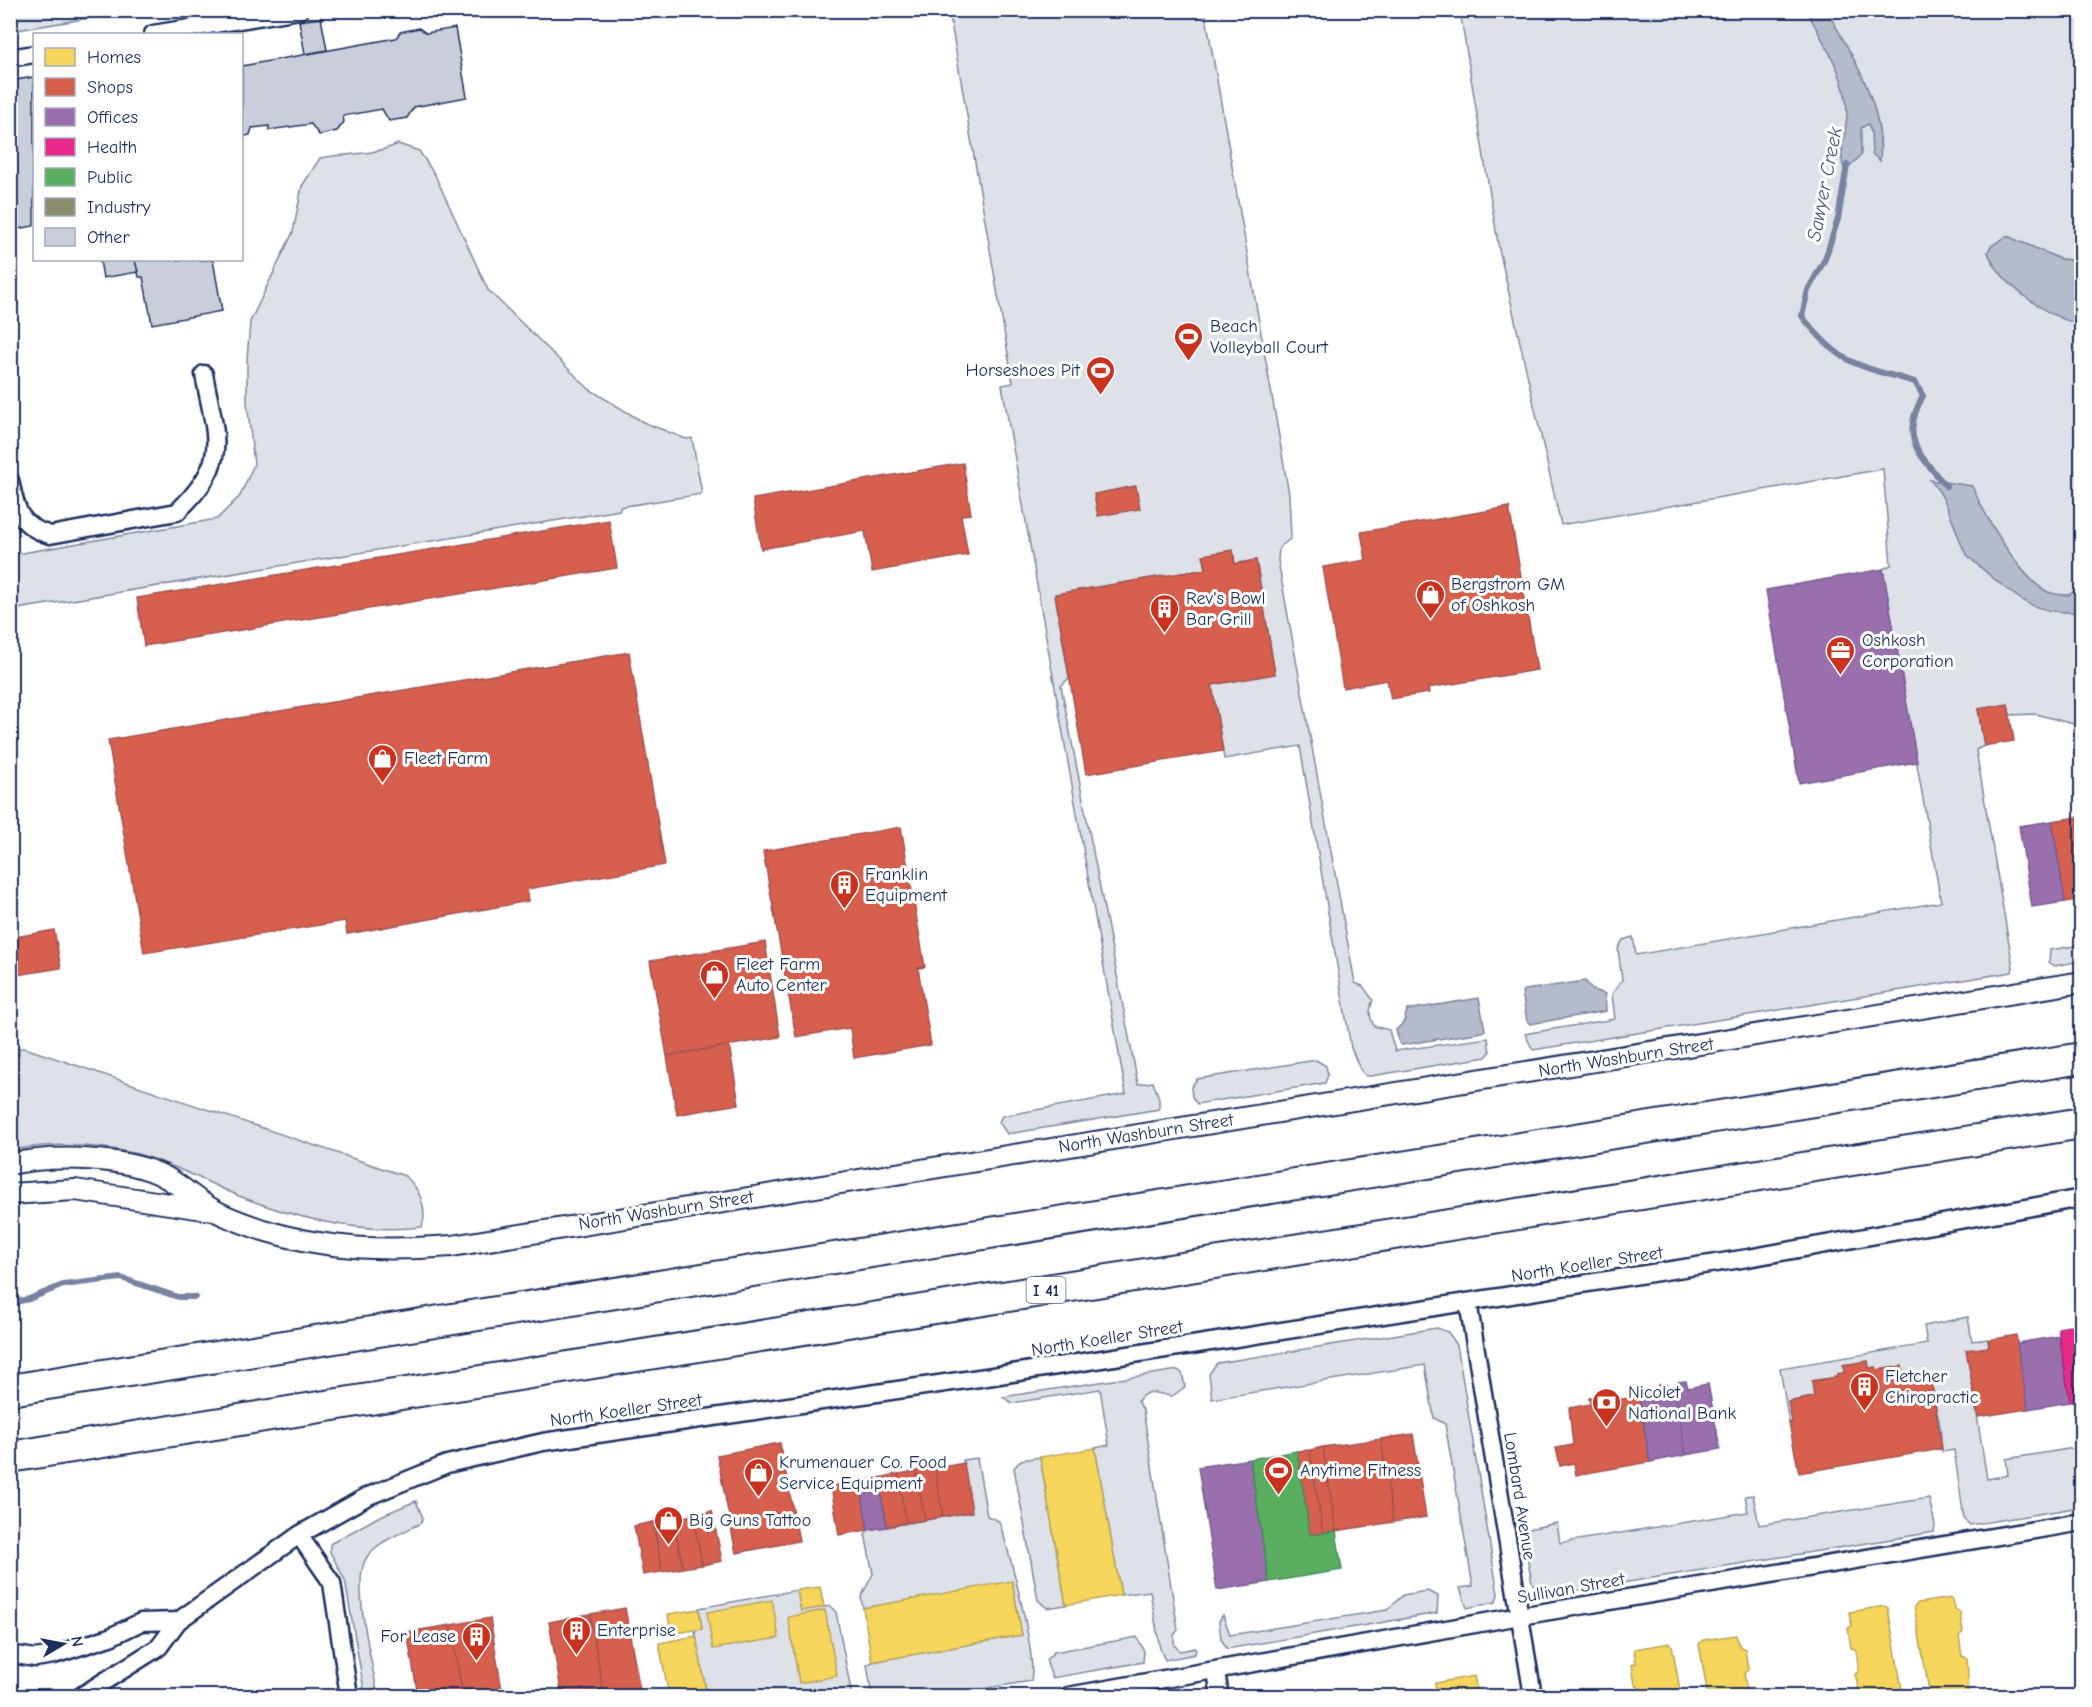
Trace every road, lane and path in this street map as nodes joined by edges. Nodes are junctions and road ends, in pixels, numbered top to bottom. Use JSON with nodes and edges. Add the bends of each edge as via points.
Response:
{"nodes":[{"id":1,"x":300,"y":10,"type":"edge"},
{"id":2,"x":159,"y":33,"type":"edge"},
{"id":3,"x":33,"y":54,"type":"edge"},
{"id":4,"x":10,"y":58,"type":"edge"},
{"id":5,"x":204,"y":374,"type":"dead end"},
{"id":6,"x":10,"y":480,"type":"edge"},
{"id":7,"x":2082,"y":982,"type":"edge"},
{"id":8,"x":2082,"y":1058,"type":"edge"},
{"id":9,"x":2082,"y":1122,"type":"edge"},
{"id":10,"x":10,"y":1164,"type":"edge"},
{"id":11,"x":10,"y":1194,"type":"edge"},
{"id":12,"x":2082,"y":1198,"type":"edge"},
{"id":13,"x":213,"y":1210,"type":"junction"},
{"id":14,"x":1468,"y":1302,"type":"junction"},
{"id":15,"x":10,"y":1390,"type":"edge"},
{"id":16,"x":10,"y":1457,"type":"edge"},
{"id":17,"x":2082,"y":1522,"type":"edge"},
{"id":18,"x":299,"y":1535,"type":"junction"},
{"id":19,"x":1520,"y":1616,"type":"junction"},
{"id":20,"x":178,"y":1621,"type":"junction"},
{"id":21,"x":10,"y":1654,"type":"edge"},
{"id":22,"x":1216,"y":1672,"type":"junction"},
{"id":23,"x":81,"y":1696,"type":"edge"},
{"id":24,"x":349,"y":1696,"type":"edge"},
{"id":25,"x":1068,"y":1696,"type":"edge"},
{"id":26,"x":1220,"y":1696,"type":"edge"},
{"id":27,"x":1533,"y":1696,"type":"edge"}],
"edges":[{"from":1,"to":2,"type":"street"},
{"from":3,"to":4,"type":"street"},
{"from":5,"to":6,"type":"street","via":[[216,443],[215,460],[192,498],[177,512],[50,535],[37,531],[19,517]]},
{"from":7,"to":13,"type":"street","name":"North Washburn Street","via":[[452,1246],[390,1251],[357,1249],[262,1230]]},
{"from":8,"to":15,"type":"highway"},
{"from":9,"to":16,"type":"highway","number":"I 41"},
{"from":10,"to":13,"type":"street","name":"North Washburn Street","via":[[94,1159],[137,1168],[165,1177]]},
{"from":11,"to":13,"type":"street","name":"North Washburn Street","via":[[75,1190]]},
{"from":12,"to":14,"type":"street","name":"North Koeller Street","via":[[1748,1258]]},
{"from":14,"to":18,"type":"street","name":"North Koeller Street","via":[[543,1442],[447,1464],[366,1497]]},
{"from":14,"to":19,"type":"street","name":"Lombard Avenue"},
{"from":17,"to":19,"type":"street","name":"Sullivan Street"},
{"from":18,"to":20,"type":"street","name":"North Koeller Street"},
{"from":18,"to":24,"type":"street","via":[[332,1583]]},
{"from":19,"to":22,"type":"street","name":"Sullivan Street"},
{"from":19,"to":27,"type":"street","name":"Lombard Avenue"},
{"from":20,"to":21,"type":"street","via":[[141,1622],[54,1656]]},
{"from":20,"to":23,"type":"street","name":"North Koeller Street","via":[[159,1647]]},
{"from":22,"to":25,"type":"street","name":"Sullivan Street"},
{"from":22,"to":26,"type":"street"}]}
